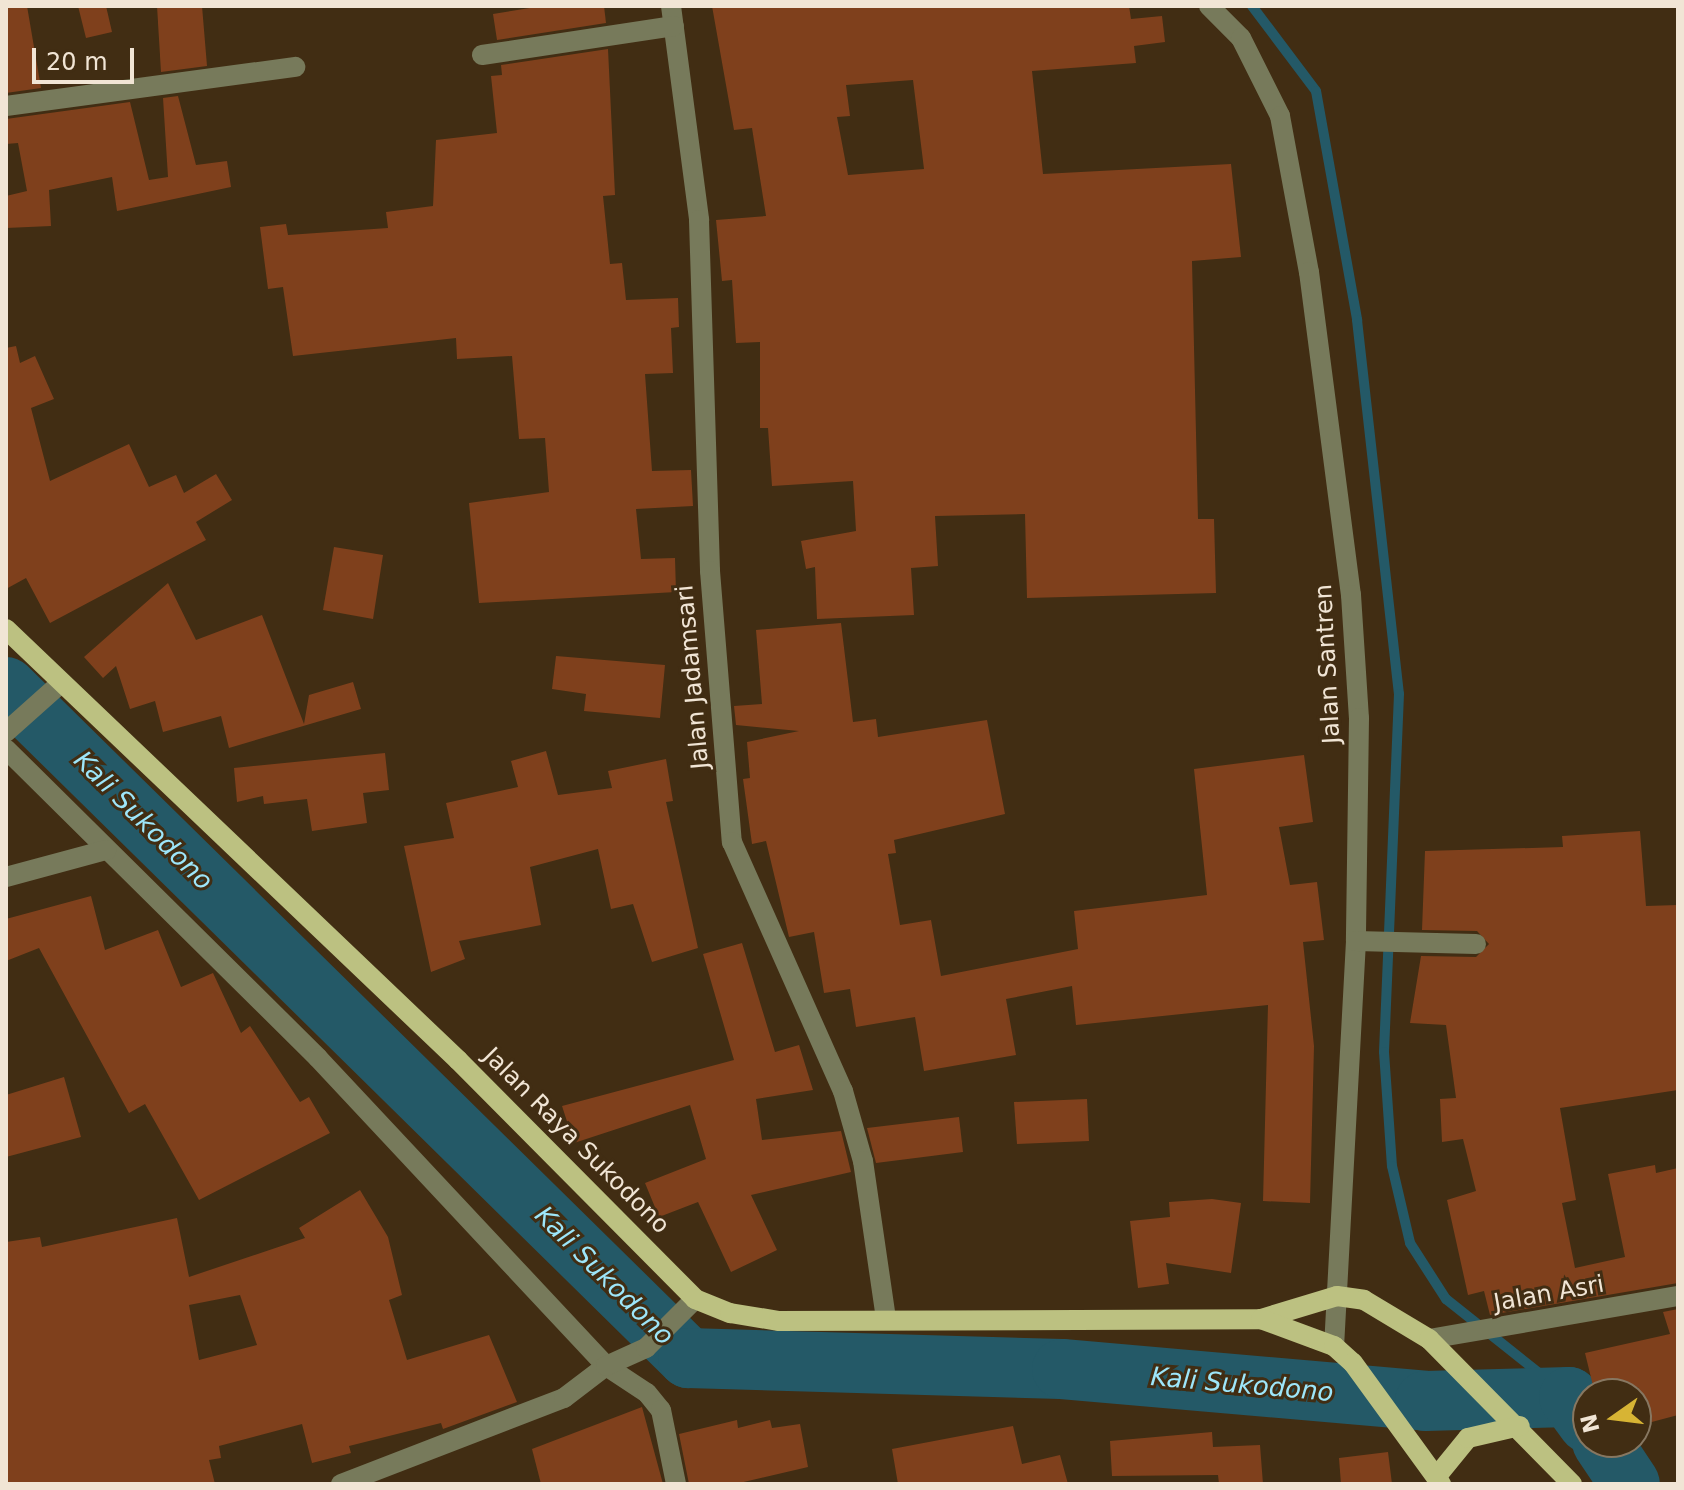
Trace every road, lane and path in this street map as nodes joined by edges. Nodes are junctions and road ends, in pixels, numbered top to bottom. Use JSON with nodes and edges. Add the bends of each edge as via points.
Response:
{"nodes":[{"id":1,"x":1209,"y":6,"type":"edge"},
{"id":2,"x":673,"y":16,"type":"edge"},
{"id":3,"x":482,"y":55,"type":"dead end"},
{"id":4,"x":295,"y":67,"type":"dead end"},
{"id":5,"x":6,"y":106,"type":"edge"},
{"id":6,"x":6,"y":629,"type":"edge"},
{"id":7,"x":61,"y":683,"type":"junction"},
{"id":8,"x":9,"y":730,"type":"edge"},
{"id":9,"x":6,"y":749,"type":"edge"},
{"id":10,"x":106,"y":850,"type":"junction"},
{"id":11,"x":6,"y":877,"type":"edge"},
{"id":12,"x":1365,"y":941,"type":"junction"},
{"id":13,"x":1476,"y":944,"type":"dead end"},
{"id":14,"x":1337,"y":1296,"type":"junction"},
{"id":15,"x":1678,"y":1296,"type":"edge"},
{"id":16,"x":688,"y":1306,"type":"junction"},
{"id":17,"x":886,"y":1318,"type":"junction"},
{"id":18,"x":1261,"y":1319,"type":"junction"},
{"id":19,"x":1429,"y":1339,"type":"junction"},
{"id":20,"x":1334,"y":1346,"type":"junction"},
{"id":21,"x":606,"y":1366,"type":"junction"},
{"id":22,"x":1520,"y":1426,"type":"junction"},
{"id":23,"x":1434,"y":1473,"type":"edge"},
{"id":24,"x":341,"y":1484,"type":"edge"},
{"id":25,"x":676,"y":1484,"type":"edge"},
{"id":26,"x":1572,"y":1484,"type":"edge"}],
"edges":[{"from":1,"to":12,"type":"street","name":"Jalan Santren","via":[[1241,38],[1275,103],[1309,272],[1351,595]]},
{"from":2,"to":3,"type":"street"},
{"from":2,"to":17,"type":"street","name":"Jalan Jadamsari","via":[[699,220],[710,571],[732,842],[843,1091],[863,1161]]},
{"from":4,"to":5,"type":"street"},
{"from":6,"to":7,"type":"main road","name":"Jalan Raya Sukodono"},
{"from":7,"to":8,"type":"street"},
{"from":7,"to":16,"type":"main road","name":"Jalan Raya Sukodono","via":[[458,1060]]},
{"from":9,"to":10,"type":"street"},
{"from":10,"to":11,"type":"street"},
{"from":10,"to":21,"type":"street","via":[[318,1058]]},
{"from":12,"to":13,"type":"street"},
{"from":12,"to":14,"type":"street","name":"Jalan Santren"},
{"from":14,"to":18,"type":"main road","name":"Jalan Raya Sukodono"},
{"from":14,"to":19,"type":"main road","name":"Jalan Raya Sukodono","via":[[1382,1306]]},
{"from":14,"to":20,"type":"street","name":"Jalan Santren"},
{"from":15,"to":19,"type":"street","name":"Jalan Asri"},
{"from":16,"to":17,"type":"main road","name":"Jalan Raya Sukodono","via":[[779,1321]]},
{"from":16,"to":21,"type":"street","via":[[646,1348]]},
{"from":17,"to":18,"type":"main road","name":"Jalan Raya Sukodono"},
{"from":18,"to":20,"type":"main road","name":"Jalan Raya Sukodono"},
{"from":19,"to":22,"type":"main road","name":"Jalan Raya Sukodono"},
{"from":20,"to":23,"type":"main road","name":"Jalan Raya Sukodono","via":[[1366,1375]]},
{"from":21,"to":24,"type":"street","via":[[564,1398]]},
{"from":21,"to":25,"type":"street","via":[[661,1410]]},
{"from":22,"to":23,"type":"main road","via":[[1468,1438]]},
{"from":22,"to":26,"type":"main road","name":"Jalan Raya Sukodono"}]}
